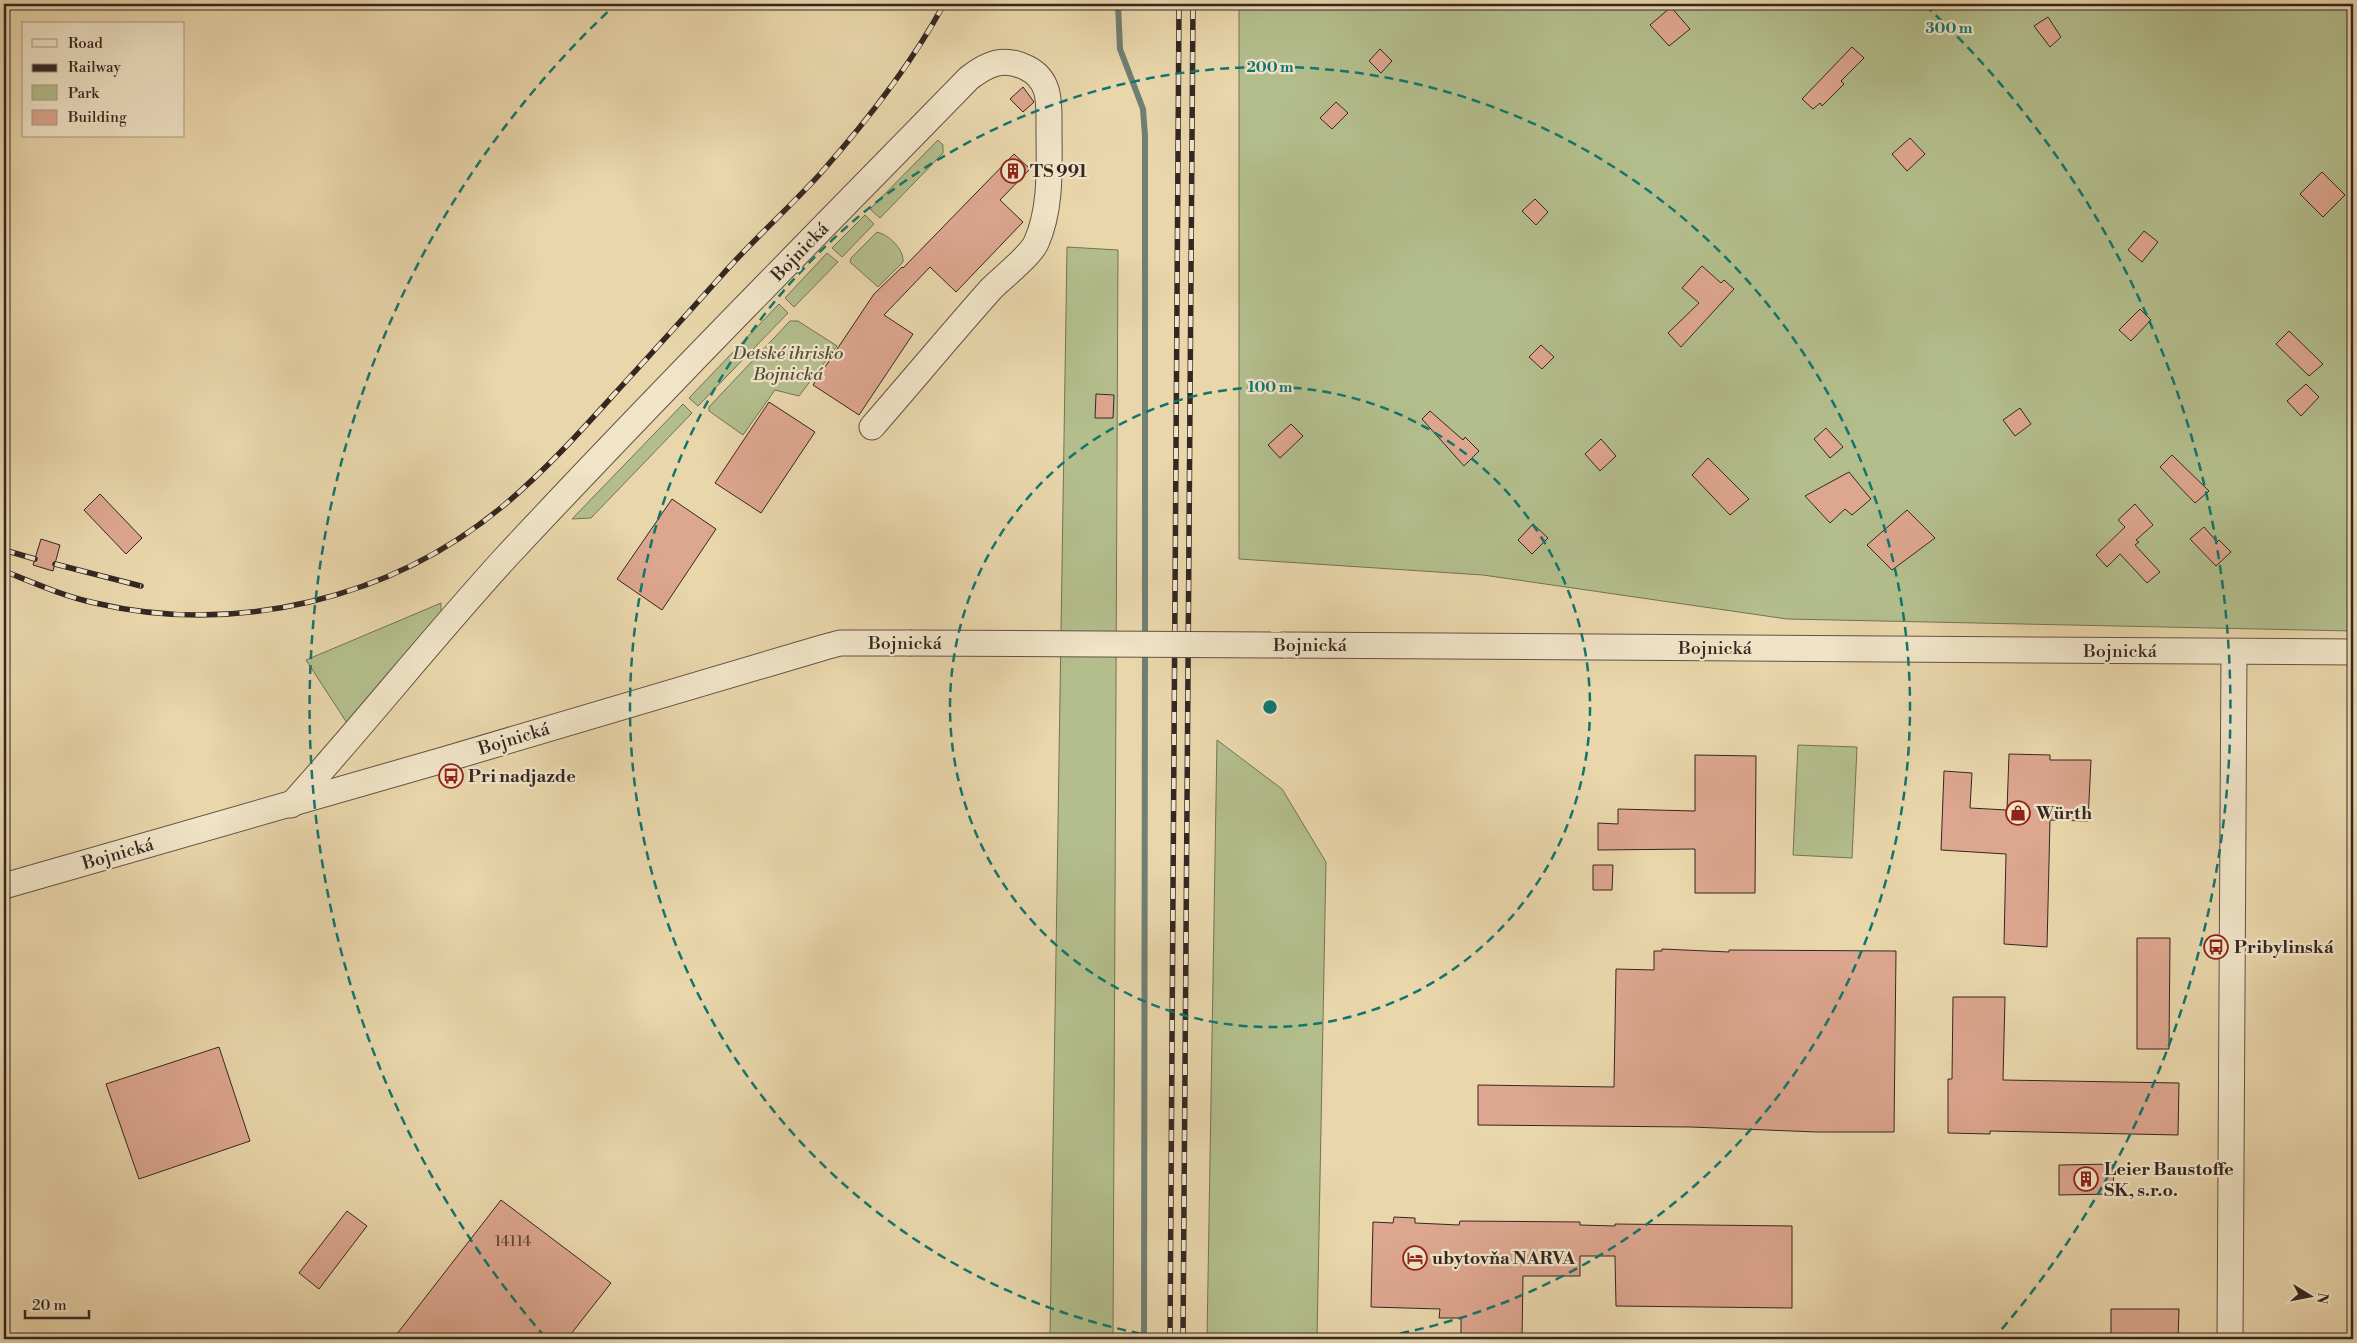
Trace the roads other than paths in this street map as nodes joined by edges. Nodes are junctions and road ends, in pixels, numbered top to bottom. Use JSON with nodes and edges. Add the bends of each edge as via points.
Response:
{"nodes":[{"id":1,"x":872,"y":427,"type":"dead end"},
{"id":2,"x":2234,"y":652,"type":"junction"},
{"id":3,"x":2353,"y":652,"type":"edge"},
{"id":4,"x":291,"y":805,"type":"junction"},
{"id":5,"x":4,"y":886,"type":"edge"},
{"id":6,"x":2230,"y":1339,"type":"edge"}],
"edges":[{"from":1,"to":4,"type":"street","name":"Bojnická","via":[[992,289],[1036,245],[1047,204],[1048,100],[1042,79],[1024,66],[1003,61],[985,66],[968,78],[508,555]]},
{"from":2,"to":3,"type":"street","name":"Bojnická"},
{"from":2,"to":4,"type":"street","name":"Bojnická","bridge":true,"via":[[840,643]]},
{"from":2,"to":6,"type":"street"},
{"from":4,"to":5,"type":"street","name":"Bojnická"}]}
